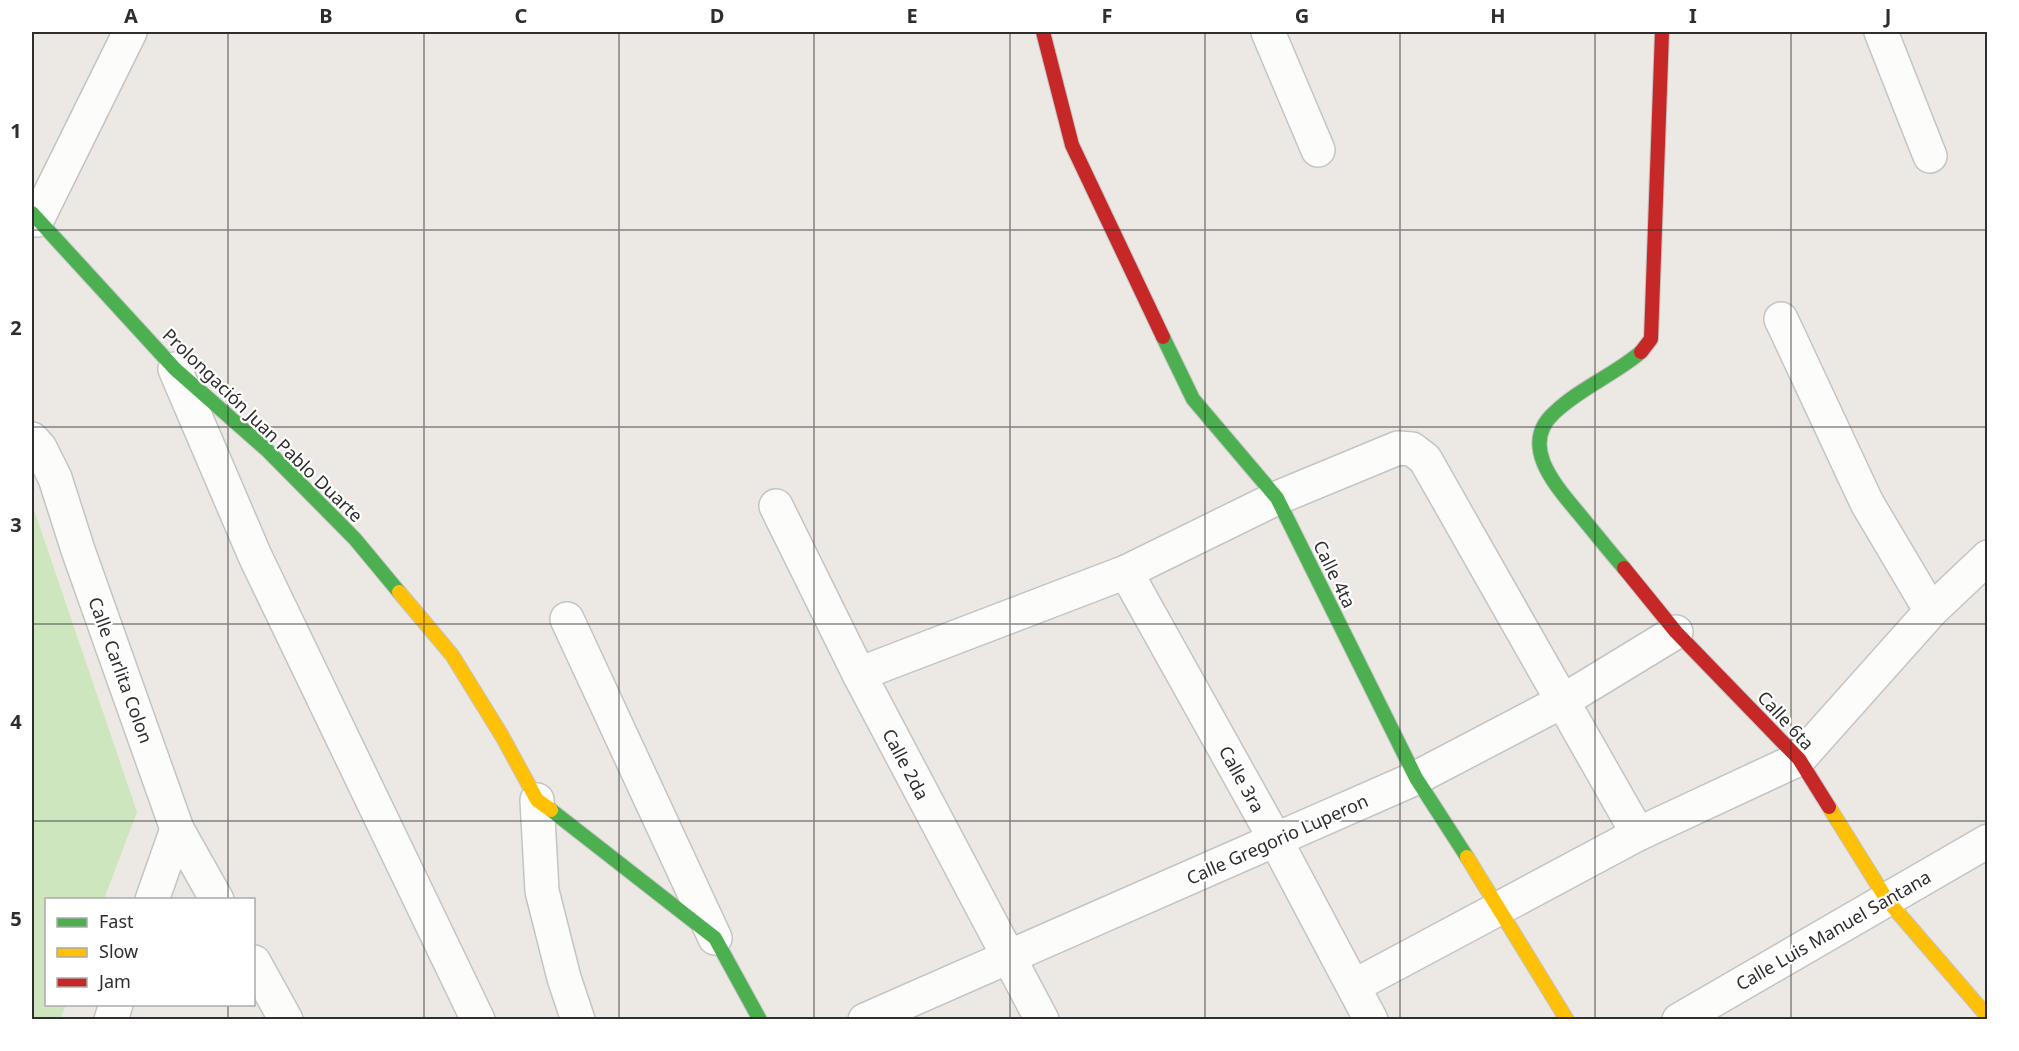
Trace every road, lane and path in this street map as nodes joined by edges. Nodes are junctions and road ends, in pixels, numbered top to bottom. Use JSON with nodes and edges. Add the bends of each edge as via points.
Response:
{"nodes":[{"id":1,"x":130,"y":32,"type":"edge"},
{"id":2,"x":1043,"y":32,"type":"edge"},
{"id":3,"x":1268,"y":32,"type":"edge"},
{"id":4,"x":1662,"y":32,"type":"edge"},
{"id":5,"x":1881,"y":32,"type":"edge"},
{"id":6,"x":1318,"y":150,"type":"dead end"},
{"id":7,"x":1930,"y":156,"type":"dead end"},
{"id":8,"x":34,"y":216,"type":"edge"},
{"id":9,"x":1781,"y":319,"type":"dead end"},
{"id":10,"x":175,"y":369,"type":"junction"},
{"id":11,"x":32,"y":439,"type":"edge"},
{"id":12,"x":1277,"y":498,"type":"junction"},
{"id":13,"x":776,"y":506,"type":"dead end"},
{"id":14,"x":1988,"y":557,"type":"edge"},
{"id":15,"x":1126,"y":572,"type":"junction"},
{"id":16,"x":1931,"y":611,"type":"junction"},
{"id":17,"x":567,"y":619,"type":"dead end"},
{"id":18,"x":1676,"y":632,"type":"junction"},
{"id":19,"x":859,"y":674,"type":"junction"},
{"id":20,"x":1561,"y":702,"type":"junction"},
{"id":21,"x":1799,"y":759,"type":"junction"},
{"id":22,"x":1416,"y":778,"type":"junction"},
{"id":23,"x":537,"y":800,"type":"junction"},
{"id":24,"x":177,"y":829,"type":"junction"},
{"id":25,"x":1638,"y":834,"type":"junction"},
{"id":26,"x":1275,"y":839,"type":"junction"},
{"id":27,"x":1988,"y":841,"type":"edge"},
{"id":28,"x":153,"y":898,"type":"edge"},
{"id":29,"x":216,"y":898,"type":"edge"},
{"id":30,"x":1887,"y":900,"type":"junction"},
{"id":31,"x":1501,"y":909,"type":"junction"},
{"id":32,"x":715,"y":938,"type":"junction"},
{"id":33,"x":1008,"y":957,"type":"junction"},
{"id":34,"x":255,"y":964,"type":"edge"},
{"id":35,"x":1353,"y":986,"type":"junction"},
{"id":36,"x":1988,"y":1017,"type":"edge"},
{"id":37,"x":286,"y":1020,"type":"edge"},
{"id":38,"x":478,"y":1020,"type":"edge"},
{"id":39,"x":578,"y":1020,"type":"edge"},
{"id":40,"x":759,"y":1020,"type":"edge"},
{"id":41,"x":865,"y":1020,"type":"edge"},
{"id":42,"x":1042,"y":1020,"type":"edge"},
{"id":43,"x":1371,"y":1020,"type":"edge"},
{"id":44,"x":1568,"y":1020,"type":"edge"},
{"id":45,"x":1679,"y":1020,"type":"edge"}],
"edges":[{"from":1,"to":8,"type":"street"},
{"from":2,"to":12,"type":"street","name":"Calle 4ta","via":[[1072,145],[1193,399]]},
{"from":3,"to":6,"type":"street"},
{"from":4,"to":18,"type":"street","name":"Calle 6ta","via":[[1651,339],[1647,348],[1554,410],[1540,432],[1542,461],[1548,476]]},
{"from":5,"to":7,"type":"street"},
{"from":8,"to":10,"type":"street","name":"Prolongación Juan Pablo Duarte"},
{"from":9,"to":16,"type":"street","via":[[1867,503]]},
{"from":10,"to":23,"type":"street","name":"Prolongación Juan Pablo Duarte","via":[[267,450],[355,539],[452,655]]},
{"from":10,"to":38,"type":"street","via":[[255,556]]},
{"from":11,"to":24,"type":"street","name":"Calle Carlita Colon","via":[[55,478]]},
{"from":12,"to":15,"type":"street"},
{"from":12,"to":20,"type":"street","via":[[1398,448],[1419,454]]},
{"from":12,"to":22,"type":"street","name":"Calle 4ta"},
{"from":13,"to":19,"type":"street","name":"Calle 2da"},
{"from":14,"to":16,"type":"street"},
{"from":15,"to":19,"type":"street"},
{"from":15,"to":26,"type":"street","name":"Calle 3ra"},
{"from":16,"to":21,"type":"street"},
{"from":17,"to":32,"type":"street"},
{"from":18,"to":20,"type":"street","name":"Calle Gregorio Luperon"},
{"from":18,"to":21,"type":"street","name":"Calle 6ta"},
{"from":19,"to":33,"type":"street","name":"Calle 2da"},
{"from":20,"to":22,"type":"street","name":"Calle Gregorio Luperon"},
{"from":20,"to":25,"type":"street"},
{"from":21,"to":25,"type":"street"},
{"from":21,"to":30,"type":"street","name":"Calle 6ta"},
{"from":22,"to":26,"type":"street","name":"Calle Gregorio Luperon"},
{"from":22,"to":31,"type":"street","name":"Calle 4ta"},
{"from":23,"to":32,"type":"street","name":"Prolongación Juan Pablo Duarte"},
{"from":23,"to":39,"type":"street","via":[[542,891]]},
{"from":24,"to":28,"type":"street"},
{"from":24,"to":29,"type":"street","name":"Calle Carlita Colon"},
{"from":25,"to":31,"type":"street"},
{"from":26,"to":33,"type":"street","name":"Calle Gregorio Luperon"},
{"from":26,"to":35,"type":"street","name":"Calle 3ra"},
{"from":27,"to":30,"type":"street","name":"Calle Luis Manuel Santana"},
{"from":30,"to":36,"type":"street","name":"Calle 6ta"},
{"from":30,"to":45,"type":"street","name":"Calle Luis Manuel Santana"},
{"from":31,"to":35,"type":"street"},
{"from":31,"to":44,"type":"street","name":"Calle 4ta"},
{"from":32,"to":40,"type":"street","name":"Prolongación Juan Pablo Duarte"},
{"from":33,"to":41,"type":"street","name":"Calle Gregorio Luperon"},
{"from":33,"to":42,"type":"street","name":"Calle 2da"},
{"from":34,"to":37,"type":"street"},
{"from":35,"to":43,"type":"street","name":"Calle 3ra"}]}
